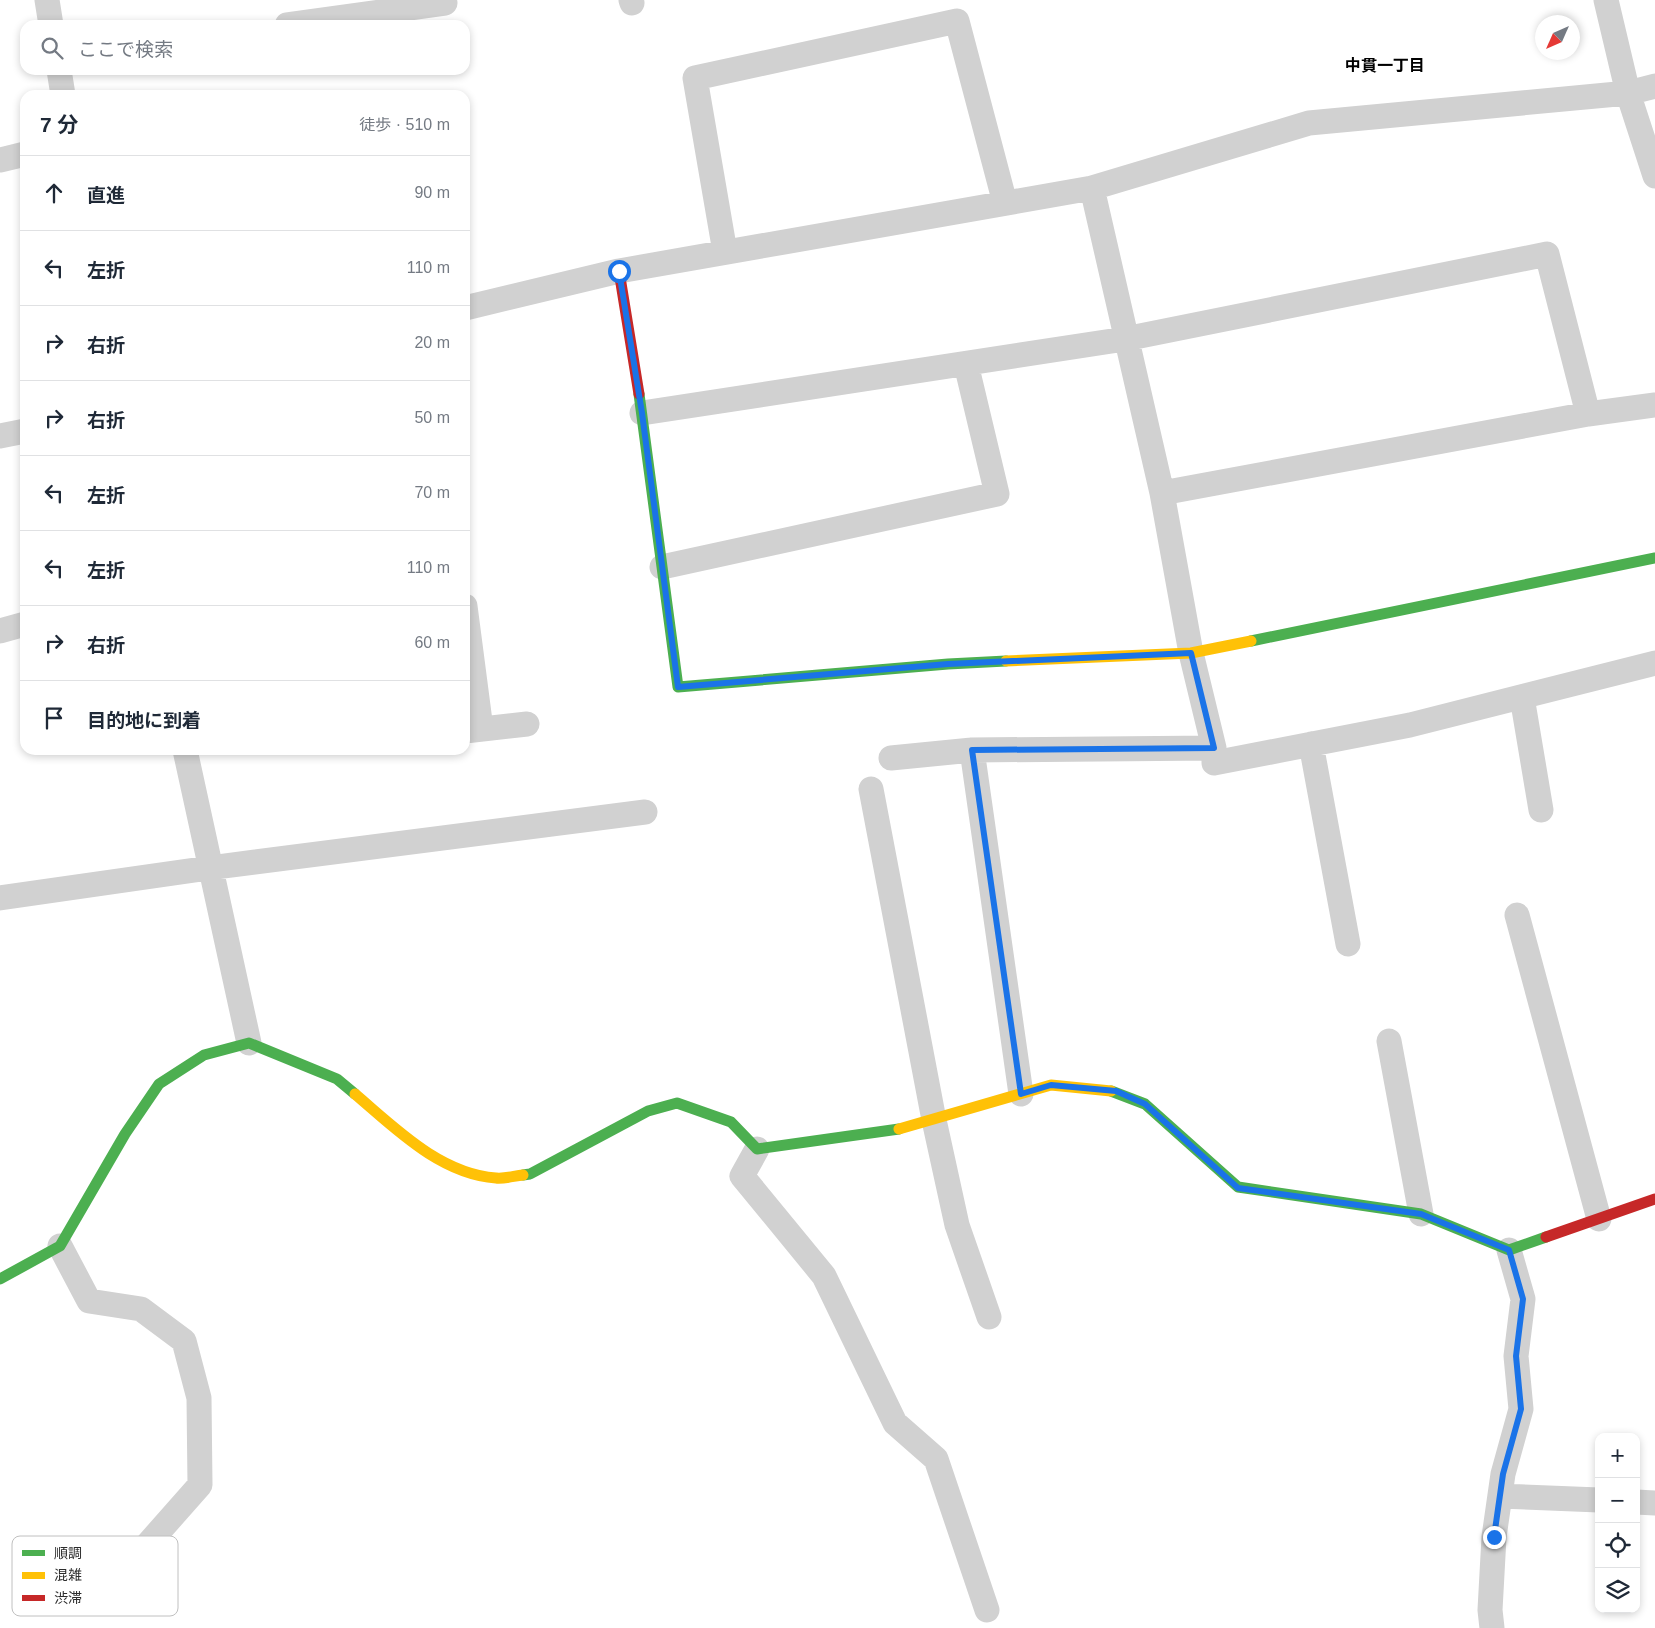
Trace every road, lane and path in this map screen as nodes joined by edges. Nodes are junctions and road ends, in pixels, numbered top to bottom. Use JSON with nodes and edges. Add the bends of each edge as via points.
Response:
{"nodes":[{"id":1,"x":47,"y":0,"type":"edge"},
{"id":2,"x":1606,"y":0,"type":"edge"},
{"id":3,"x":445,"y":3,"type":"dead end"},
{"id":4,"x":50,"y":20,"type":"edge"},
{"id":5,"x":324,"y":20,"type":"edge"},
{"id":6,"x":60,"y":75,"type":"edge"},
{"id":7,"x":1655,"y":86,"type":"edge"},
{"id":8,"x":62,"y":90,"type":"edge"},
{"id":9,"x":1628,"y":92,"type":"junction"},
{"id":10,"x":20,"y":155,"type":"edge"},
{"id":11,"x":0,"y":160,"type":"edge"},
{"id":12,"x":1655,"y":176,"type":"edge"},
{"id":13,"x":1092,"y":188,"type":"junction"},
{"id":14,"x":1005,"y":203,"type":"junction"},
{"id":15,"x":725,"y":252,"type":"junction"},
{"id":16,"x":619,"y":271,"type":"junction"},
{"id":17,"x":470,"y":307,"type":"edge"},
{"id":18,"x":1125,"y":339,"type":"junction"},
{"id":19,"x":966,"y":364,"type":"junction"},
{"id":20,"x":1655,"y":405,"type":"edge"},
{"id":21,"x":642,"y":413,"type":"junction"},
{"id":22,"x":1588,"y":414,"type":"junction"},
{"id":23,"x":20,"y":432,"type":"edge"},
{"id":24,"x":0,"y":436,"type":"edge"},
{"id":25,"x":1162,"y":493,"type":"junction"},
{"id":26,"x":1655,"y":558,"type":"edge"},
{"id":27,"x":662,"y":567,"type":"junction"},
{"id":28,"x":20,"y":625,"type":"edge"},
{"id":29,"x":0,"y":631,"type":"edge"},
{"id":30,"x":1191,"y":653,"type":"junction"},
{"id":31,"x":1655,"y":663,"type":"edge"},
{"id":32,"x":470,"y":684,"type":"edge"},
{"id":33,"x":1522,"y":697,"type":"junction"},
{"id":34,"x":527,"y":724,"type":"dead end"},
{"id":35,"x":473,"y":730,"type":"edge"},
{"id":36,"x":1311,"y":744,"type":"junction"},
{"id":37,"x":1214,"y":748,"type":"junction"},
{"id":38,"x":972,"y":750,"type":"junction"},
{"id":39,"x":186,"y":755,"type":"edge"},
{"id":40,"x":891,"y":758,"type":"dead end"},
{"id":41,"x":871,"y":789,"type":"dead end"},
{"id":42,"x":1542,"y":810,"type":"dead end"},
{"id":43,"x":645,"y":812,"type":"dead end"},
{"id":44,"x":209,"y":868,"type":"junction"},
{"id":45,"x":0,"y":898,"type":"edge"},
{"id":46,"x":1517,"y":915,"type":"dead end"},
{"id":47,"x":1348,"y":944,"type":"dead end"},
{"id":48,"x":1390,"y":1041,"type":"dead end"},
{"id":49,"x":249,"y":1043,"type":"junction"},
{"id":50,"x":1021,"y":1094,"type":"junction"},
{"id":51,"x":934,"y":1120,"type":"junction"},
{"id":52,"x":757,"y":1149,"type":"junction"},
{"id":53,"x":1655,"y":1199,"type":"edge"},
{"id":54,"x":1421,"y":1214,"type":"junction"},
{"id":55,"x":1599,"y":1218,"type":"junction"},
{"id":56,"x":60,"y":1246,"type":"junction"},
{"id":57,"x":1509,"y":1250,"type":"junction"},
{"id":58,"x":0,"y":1279,"type":"edge"},
{"id":59,"x":989,"y":1317,"type":"dead end"},
{"id":60,"x":1500,"y":1496,"type":"junction"},
{"id":61,"x":1595,"y":1500,"type":"edge"},
{"id":62,"x":1640,"y":1502,"type":"edge"},
{"id":63,"x":1655,"y":1503,"type":"edge"},
{"id":64,"x":155,"y":1536,"type":"edge"},
{"id":65,"x":987,"y":1610,"type":"dead end"},
{"id":66,"x":1492,"y":1628,"type":"edge"}],
"edges":[{"from":1,"to":4,"type":"street"},
{"from":2,"to":9,"type":"street"},
{"from":3,"to":5,"type":"street"},
{"from":6,"to":8,"type":"street"},
{"from":7,"to":9,"type":"street"},
{"from":9,"to":12,"type":"street"},
{"from":9,"to":13,"type":"street","via":[[1309,123]]},
{"from":10,"to":11,"type":"street"},
{"from":13,"to":14,"type":"street"},
{"from":13,"to":18,"type":"street"},
{"from":14,"to":15,"type":"street"},
{"from":14,"to":15,"type":"street","via":[[958,21],[695,78]]},
{"from":15,"to":16,"type":"street"},
{"from":16,"to":17,"type":"street"},
{"from":16,"to":21,"type":"street"},
{"from":18,"to":19,"type":"street"},
{"from":18,"to":22,"type":"street","via":[[1547,254]]},
{"from":18,"to":25,"type":"street"},
{"from":19,"to":21,"type":"street"},
{"from":19,"to":27,"type":"street","via":[[997,494]]},
{"from":20,"to":22,"type":"street"},
{"from":21,"to":27,"type":"street"},
{"from":22,"to":25,"type":"street"},
{"from":23,"to":24,"type":"street"},
{"from":25,"to":30,"type":"street"},
{"from":26,"to":30,"type":"street"},
{"from":27,"to":30,"type":"street","via":[[678,687],[948,664]]},
{"from":28,"to":29,"type":"street"},
{"from":30,"to":37,"type":"street"},
{"from":31,"to":33,"type":"street"},
{"from":32,"to":35,"type":"street"},
{"from":33,"to":36,"type":"street"},
{"from":33,"to":42,"type":"street"},
{"from":34,"to":35,"type":"street"},
{"from":36,"to":37,"type":"street","via":[[1214,763]]},
{"from":36,"to":47,"type":"street"},
{"from":37,"to":38,"type":"street"},
{"from":38,"to":40,"type":"street"},
{"from":38,"to":50,"type":"street"},
{"from":39,"to":44,"type":"street"},
{"from":41,"to":51,"type":"street"},
{"from":43,"to":44,"type":"street"},
{"from":44,"to":45,"type":"street"},
{"from":44,"to":49,"type":"street"},
{"from":46,"to":55,"type":"street"},
{"from":48,"to":54,"type":"street"},
{"from":49,"to":52,"type":"street","via":[[337,1079],[418,1147],[462,1170],[496,1178],[530,1174],[648,1111],[677,1103],[731,1122]]},
{"from":49,"to":56,"type":"street","via":[[204,1055],[159,1084],[125,1134]]},
{"from":50,"to":51,"type":"street"},
{"from":50,"to":54,"type":"street","via":[[1051,1085],[1116,1091],[1145,1104],[1238,1188]]},
{"from":51,"to":52,"type":"street","via":[[904,1128]]},
{"from":51,"to":59,"type":"street","via":[[957,1225]]},
{"from":52,"to":65,"type":"street","via":[[742,1176],[824,1276],[895,1423],[936,1459]]},
{"from":53,"to":55,"type":"street"},
{"from":54,"to":57,"type":"street"},
{"from":55,"to":57,"type":"street"},
{"from":56,"to":58,"type":"street"},
{"from":56,"to":64,"type":"street","via":[[89,1301],[141,1310],[184,1341],[199,1398],[200,1485]]},
{"from":57,"to":60,"type":"street","via":[[1523,1299],[1516,1356],[1521,1409]]},
{"from":60,"to":61,"type":"street"},
{"from":60,"to":66,"type":"street","via":[[1494,1537]]},
{"from":62,"to":63,"type":"street"}]}
